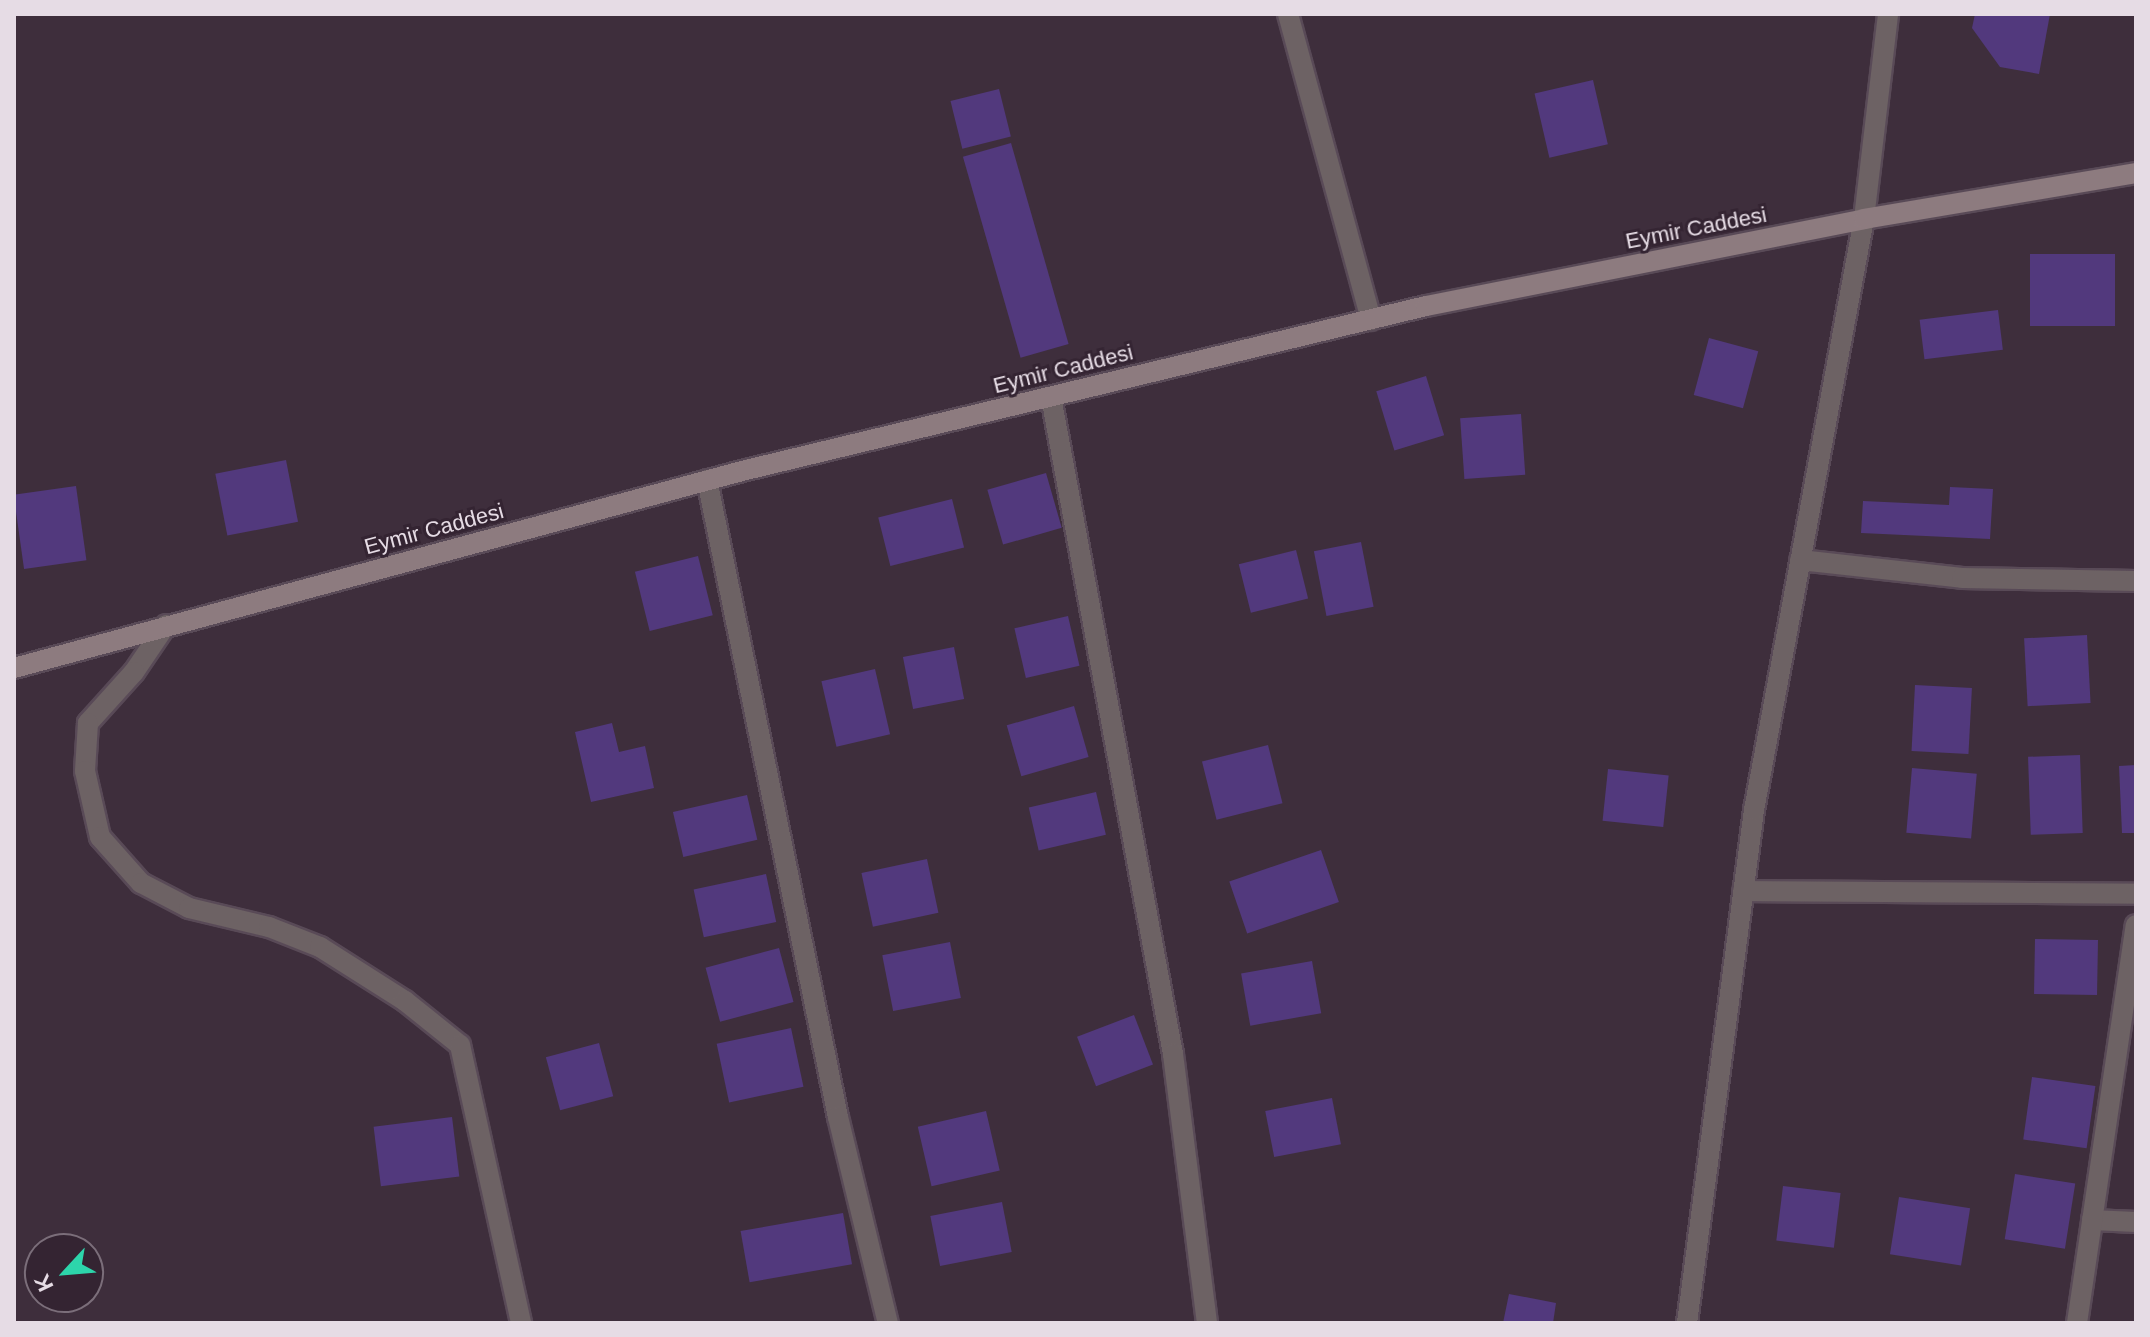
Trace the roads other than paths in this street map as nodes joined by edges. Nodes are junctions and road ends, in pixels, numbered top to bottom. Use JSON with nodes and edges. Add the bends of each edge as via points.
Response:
{"nodes":[{"id":1,"x":1288,"y":14,"type":"edge"},
{"id":2,"x":1888,"y":14,"type":"edge"},
{"id":3,"x":2136,"y":173,"type":"edge"},
{"id":4,"x":1864,"y":219,"type":"junction"},
{"id":5,"x":1371,"y":320,"type":"junction"},
{"id":6,"x":1051,"y":397,"type":"junction"},
{"id":7,"x":707,"y":480,"type":"junction"},
{"id":8,"x":1800,"y":560,"type":"junction"},
{"id":9,"x":2136,"y":581,"type":"edge"},
{"id":10,"x":166,"y":625,"type":"junction"},
{"id":11,"x":14,"y":668,"type":"edge"},
{"id":12,"x":1743,"y":891,"type":"junction"},
{"id":13,"x":2136,"y":894,"type":"edge"},
{"id":14,"x":2136,"y":925,"type":"edge"},
{"id":15,"x":2092,"y":1220,"type":"junction"},
{"id":16,"x":2136,"y":1222,"type":"edge"},
{"id":17,"x":521,"y":1323,"type":"edge"},
{"id":18,"x":888,"y":1323,"type":"edge"},
{"id":19,"x":1207,"y":1323,"type":"edge"},
{"id":20,"x":1687,"y":1323,"type":"edge"},
{"id":21,"x":2077,"y":1323,"type":"edge"}],
"edges":[{"from":1,"to":5,"type":"street"},
{"from":2,"to":4,"type":"street"},
{"from":3,"to":4,"type":"main road","name":"Eymir Caddesi"},
{"from":4,"to":5,"type":"main road","name":"Eymir Caddesi"},
{"from":4,"to":8,"type":"street"},
{"from":5,"to":6,"type":"main road","name":"Eymir Caddesi"},
{"from":6,"to":7,"type":"main road","name":"Eymir Caddesi"},
{"from":6,"to":19,"type":"street","via":[[1173,1054]]},
{"from":7,"to":10,"type":"main road","name":"Eymir Caddesi"},
{"from":7,"to":18,"type":"street","via":[[838,1117]]},
{"from":8,"to":9,"type":"street","via":[[1962,578]]},
{"from":8,"to":12,"type":"street"},
{"from":10,"to":11,"type":"main road","name":"Eymir Caddesi"},
{"from":10,"to":17,"type":"street","via":[[134,672],[88,723],[85,771],[100,837],[141,883],[189,908],[269,927],[320,947],[405,1001],[460,1045]]},
{"from":12,"to":13,"type":"street"},
{"from":12,"to":20,"type":"street"},
{"from":14,"to":15,"type":"street"},
{"from":15,"to":16,"type":"street"},
{"from":15,"to":21,"type":"street"}]}
